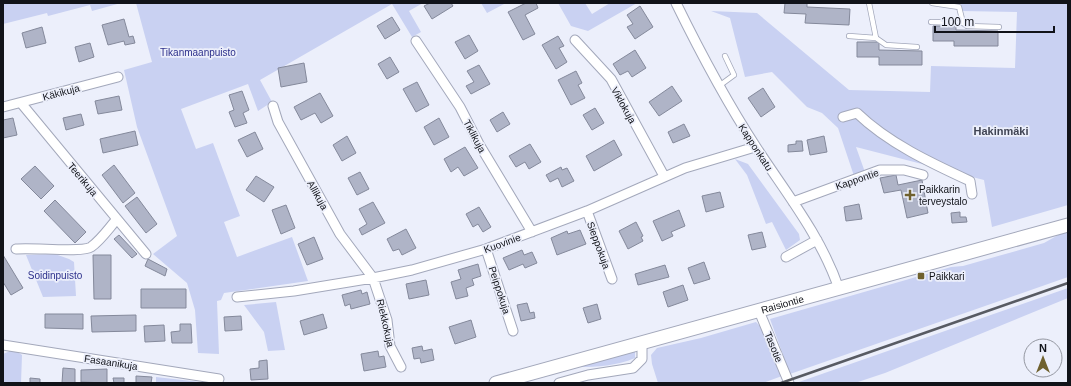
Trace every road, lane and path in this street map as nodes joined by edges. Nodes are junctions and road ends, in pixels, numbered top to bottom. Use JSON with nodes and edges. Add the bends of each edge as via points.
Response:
{"nodes":[{"id":1,"x":676,"y":3,"type":"edge"},
{"id":2,"x":868,"y":3,"type":"edge"},
{"id":3,"x":932,"y":3,"type":"edge"},
{"id":4,"x":931,"y":22,"type":"dead end"},
{"id":5,"x":963,"y":23,"type":"junction"},
{"id":6,"x":999,"y":27,"type":"dead end"},
{"id":7,"x":850,"y":36,"type":"dead end"},
{"id":8,"x":876,"y":38,"type":"junction"},
{"id":9,"x":575,"y":40,"type":"dead end"},
{"id":10,"x":416,"y":41,"type":"dead end"},
{"id":11,"x":917,"y":47,"type":"dead end"},
{"id":12,"x":725,"y":56,"type":"dead end"},
{"id":13,"x":118,"y":77,"type":"dead end"},
{"id":14,"x":719,"y":86,"type":"junction"},
{"id":15,"x":21,"y":103,"type":"junction"},
{"id":16,"x":273,"y":106,"type":"dead end"},
{"id":17,"x":3,"y":107,"type":"edge"},
{"id":18,"x":843,"y":117,"type":"dead end"},
{"id":19,"x":756,"y":147,"type":"junction"},
{"id":20,"x":922,"y":175,"type":"dead end"},
{"id":21,"x":664,"y":176,"type":"junction"},
{"id":22,"x":972,"y":194,"type":"dead end"},
{"id":23,"x":794,"y":202,"type":"junction"},
{"id":24,"x":587,"y":211,"type":"junction"},
{"id":25,"x":117,"y":220,"type":"junction"},
{"id":26,"x":1068,"y":225,"type":"edge"},
{"id":27,"x":532,"y":232,"type":"junction"},
{"id":28,"x":817,"y":240,"type":"junction"},
{"id":29,"x":16,"y":249,"type":"dead end"},
{"id":30,"x":486,"y":249,"type":"junction"},
{"id":31,"x":146,"y":254,"type":"dead end"},
{"id":32,"x":786,"y":257,"type":"dead end"},
{"id":33,"x":373,"y":278,"type":"junction"},
{"id":34,"x":612,"y":279,"type":"dead end"},
{"id":35,"x":839,"y":289,"type":"junction"},
{"id":36,"x":237,"y":297,"type":"dead end"},
{"id":37,"x":759,"y":311,"type":"junction"},
{"id":38,"x":513,"y":331,"type":"dead end"},
{"id":39,"x":642,"y":343,"type":"junction"},
{"id":40,"x":3,"y":345,"type":"edge"},
{"id":41,"x":401,"y":367,"type":"dead end"},
{"id":42,"x":219,"y":379,"type":"dead end"},
{"id":43,"x":496,"y":383,"type":"edge"},
{"id":44,"x":559,"y":383,"type":"edge"},
{"id":45,"x":789,"y":383,"type":"edge"}],
"edges":[{"from":1,"to":14,"type":"street","name":"Kapponkatu"},
{"from":2,"to":8,"type":"lane"},
{"from":3,"to":5,"type":"lane","via":[[959,7]]},
{"from":4,"to":5,"type":"lane"},
{"from":5,"to":6,"type":"lane","via":[[967,26]]},
{"from":7,"to":8,"type":"lane"},
{"from":8,"to":11,"type":"lane","via":[[886,45]]},
{"from":9,"to":21,"type":"street","name":"Viklokuja","via":[[610,80]]},
{"from":10,"to":27,"type":"street","name":"Tiklikuja","via":[[460,108]]},
{"from":12,"to":14,"type":"lane","via":[[734,75]]},
{"from":13,"to":15,"type":"street","name":"Käkikuja"},
{"from":14,"to":19,"type":"street","name":"Kapponkatu"},
{"from":15,"to":17,"type":"street","name":"Käkikuja"},
{"from":15,"to":25,"type":"street","name":"Teerikuja"},
{"from":16,"to":33,"type":"street","name":"Allikuja","via":[[278,122],[340,234]]},
{"from":18,"to":22,"type":"street","via":[[857,113],[898,143],[970,181]]},
{"from":19,"to":21,"type":"street","name":"Kuovinie","via":[[704,161]]},
{"from":19,"to":23,"type":"street","name":"Kapponkatu"},
{"from":20,"to":23,"type":"street","name":"Kappontie","via":[[904,170],[880,170]]},
{"from":21,"to":24,"type":"street","name":"Kuovinie"},
{"from":23,"to":28,"type":"street","name":"Kapponkatu"},
{"from":24,"to":27,"type":"street","name":"Kuovinie"},
{"from":24,"to":34,"type":"street","name":"Sieppokuja"},
{"from":25,"to":29,"type":"street","via":[[90,247],[80,250],[32,247]]},
{"from":25,"to":31,"type":"street","name":"Teerikuja"},
{"from":26,"to":35,"type":"main road","name":"Raisiontie"},
{"from":27,"to":30,"type":"street","name":"Kuovinie"},
{"from":28,"to":32,"type":"street"},
{"from":28,"to":35,"type":"street","name":"Kapponkatu","via":[[832,268]]},
{"from":30,"to":33,"type":"street","name":"Kuovinie"},
{"from":30,"to":38,"type":"street","name":"Peippokuja"},
{"from":33,"to":36,"type":"street","name":"Kuovinie"},
{"from":33,"to":41,"type":"street","name":"Riekkokuja","via":[[387,320],[390,346]]},
{"from":35,"to":37,"type":"main road","name":"Raisiontie"},
{"from":37,"to":39,"type":"main road","name":"Raisiontie"},
{"from":37,"to":45,"type":"street","name":"Tasotie"},
{"from":39,"to":43,"type":"main road","name":"Raisiontie"},
{"from":39,"to":44,"type":"street","via":[[642,359],[633,368],[588,375]]},
{"from":40,"to":42,"type":"street","name":"Fasaanikuja"}]}
